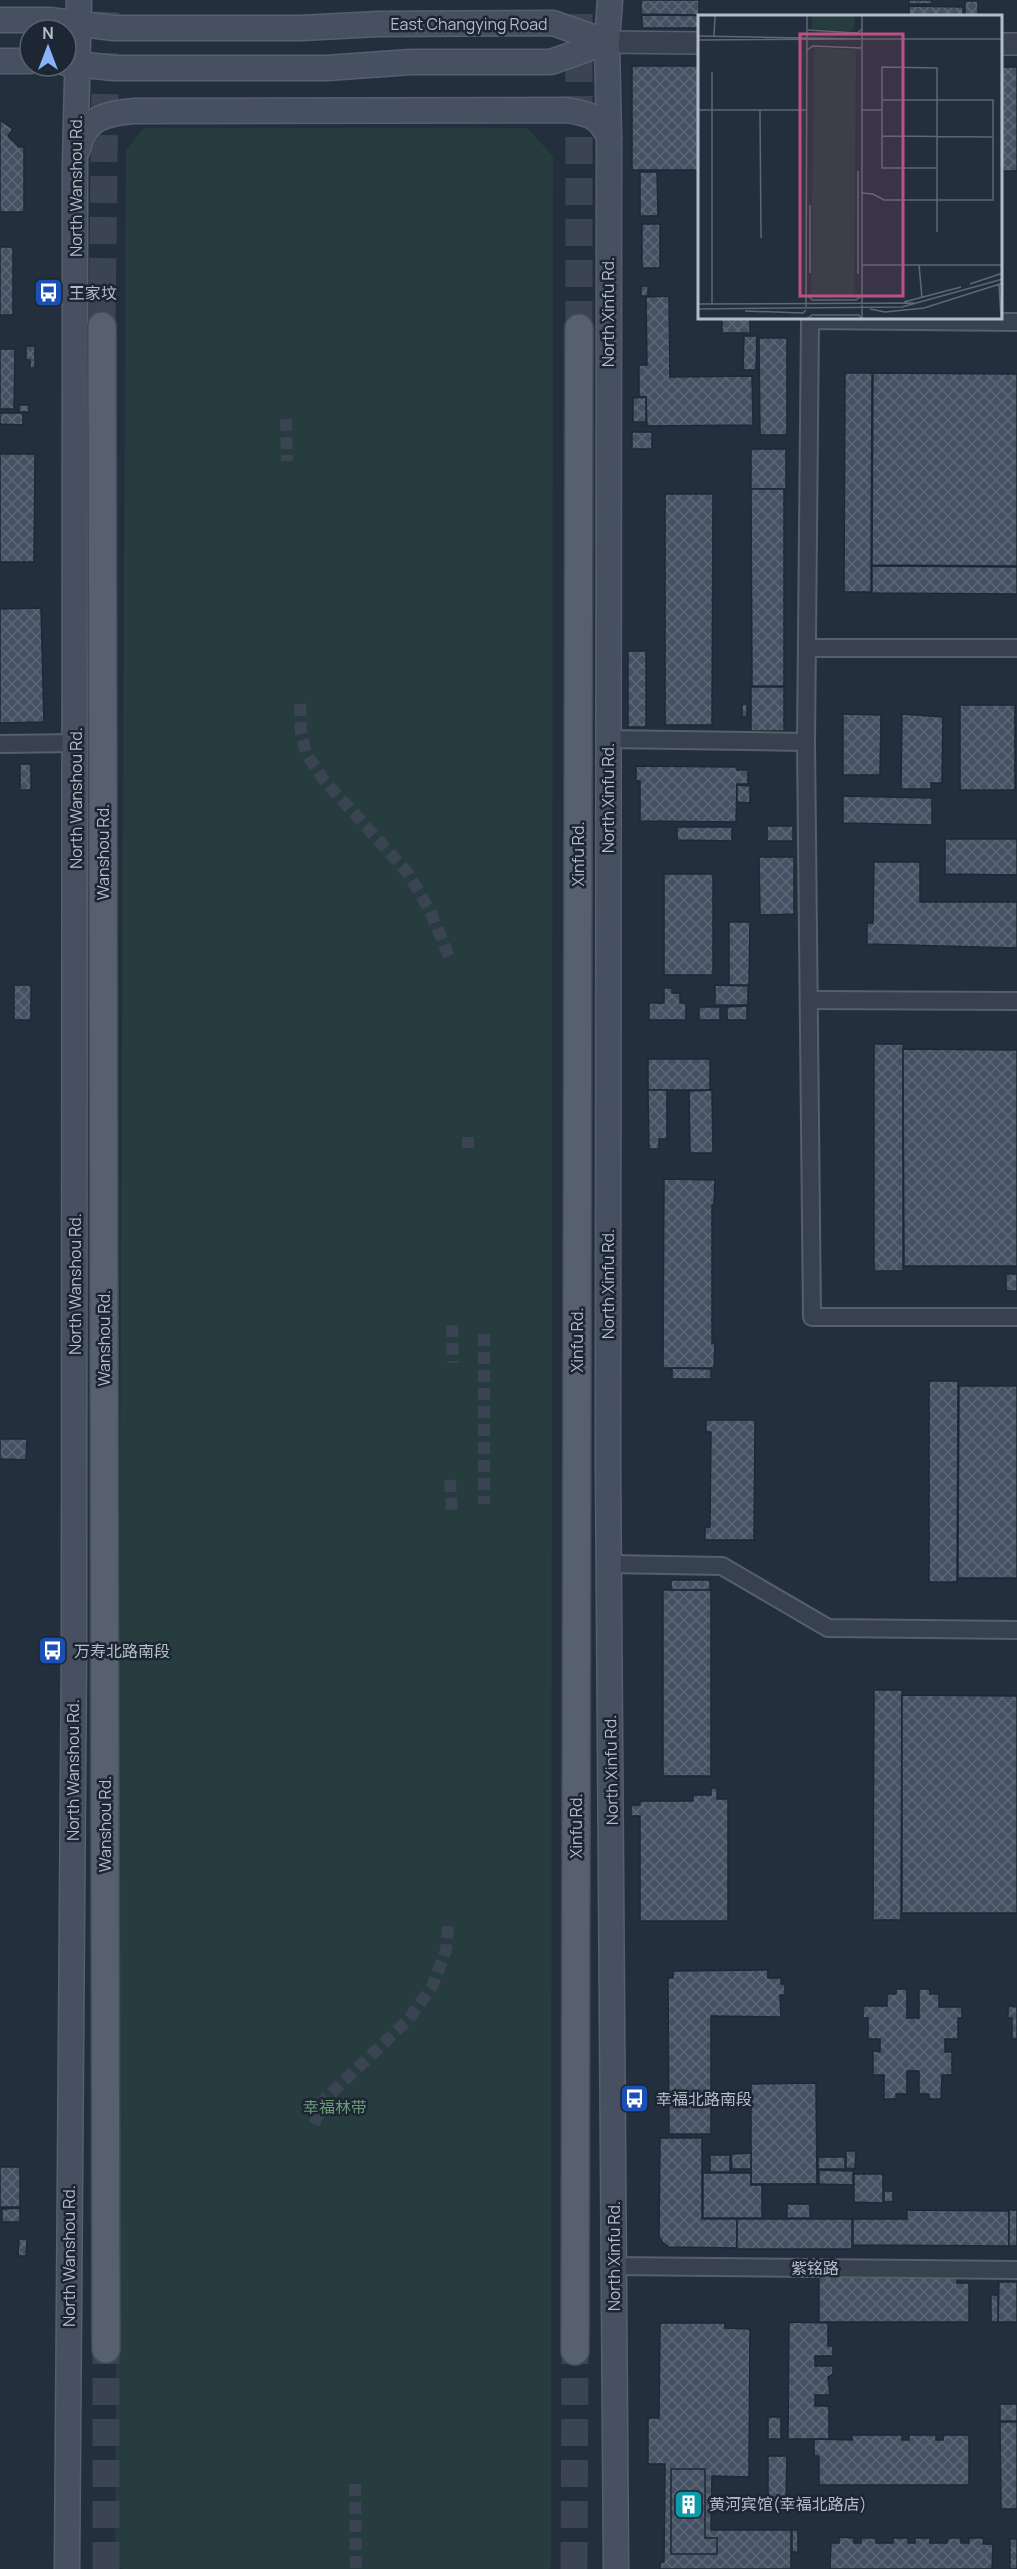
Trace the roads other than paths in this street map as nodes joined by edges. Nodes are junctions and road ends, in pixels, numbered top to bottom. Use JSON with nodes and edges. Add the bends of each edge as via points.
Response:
{"nodes":[{"id":1,"x":610,"y":0,"type":"edge"},
{"id":2,"x":79,"y":12,"type":"edge"},
{"id":3,"x":0,"y":20,"type":"edge"},
{"id":4,"x":606,"y":42,"type":"junction"},
{"id":5,"x":698,"y":43,"type":"edge"},
{"id":6,"x":0,"y":61,"type":"edge"},
{"id":7,"x":18,"y":61,"type":"edge"},
{"id":8,"x":78,"y":64,"type":"edge"},
{"id":9,"x":72,"y":78,"type":"edge"},
{"id":10,"x":609,"y":137,"type":"junction"},
{"id":11,"x":75,"y":163,"type":"junction"},
{"id":12,"x":1017,"y":322,"type":"edge"},
{"id":13,"x":102,"y":326,"type":"tunnel mouth"},
{"id":14,"x":579,"y":328,"type":"tunnel mouth"},
{"id":15,"x":807,"y":648,"type":"junction"},
{"id":16,"x":1017,"y":648,"type":"edge"},
{"id":17,"x":608,"y":739,"type":"junction"},
{"id":18,"x":806,"y":742,"type":"junction"},
{"id":19,"x":76,"y":743,"type":"junction"},
{"id":20,"x":0,"y":744,"type":"edge"},
{"id":21,"x":809,"y":1000,"type":"junction"},
{"id":22,"x":1017,"y":1001,"type":"edge"},
{"id":23,"x":1017,"y":1317,"type":"edge"},
{"id":24,"x":609,"y":1564,"type":"junction"},
{"id":25,"x":1017,"y":1630,"type":"edge"},
{"id":26,"x":613,"y":2266,"type":"junction"},
{"id":27,"x":1017,"y":2270,"type":"edge"},
{"id":28,"x":106,"y":2349,"type":"tunnel mouth"},
{"id":29,"x":575,"y":2351,"type":"tunnel mouth"},
{"id":30,"x":67,"y":2507,"type":"junction"},
{"id":31,"x":613,"y":2562,"type":"edge"},
{"id":32,"x":67,"y":2569,"type":"edge"},
{"id":33,"x":84,"y":2569,"type":"edge"}],
"edges":[{"from":1,"to":4,"type":"main road","name":"North Xinfu Rd."},
{"from":2,"to":3,"type":"main road","name":"East Changying Road","via":[[49,20]]},
{"from":2,"to":4,"type":"main road","name":"East Changying Road","via":[[114,28],[553,23]]},
{"from":4,"to":5,"type":"street"},
{"from":4,"to":8,"type":"main road","via":[[551,62],[411,62],[327,68],[114,68]]},
{"from":4,"to":10,"type":"main road","name":"North Xinfu Rd."},
{"from":6,"to":7,"type":"main road"},
{"from":9,"to":11,"type":"main road","name":"North Wanshou Rd."},
{"from":10,"to":11,"type":"main road","via":[[602,123],[589,114],[566,110],[134,111],[106,114],[89,124]]},
{"from":10,"to":17,"type":"main road","name":"North Xinfu Rd."},
{"from":11,"to":19,"type":"main road","name":"North Wanshou Rd."},
{"from":12,"to":15,"type":"street","via":[[810,320]]},
{"from":13,"to":28,"type":"main road","name":"Wanshou Rd."},
{"from":14,"to":29,"type":"main road","name":"Xinfu Rd."},
{"from":15,"to":16,"type":"street"},
{"from":15,"to":18,"type":"street"},
{"from":17,"to":18,"type":"street"},
{"from":17,"to":24,"type":"main road","name":"North Xinfu Rd."},
{"from":18,"to":21,"type":"street"},
{"from":19,"to":20,"type":"street"},
{"from":19,"to":30,"type":"main road","name":"North Wanshou Rd."},
{"from":21,"to":22,"type":"street"},
{"from":21,"to":23,"type":"street","via":[[812,1317]]},
{"from":24,"to":25,"type":"street","via":[[722,1566],[828,1628]]},
{"from":24,"to":26,"type":"main road","name":"North Xinfu Rd."},
{"from":26,"to":27,"type":"street","name":"紫铭路"},
{"from":26,"to":31,"type":"main road","name":"North Xinfu Rd."},
{"from":30,"to":32,"type":"main road","name":"North Wanshou Rd."},
{"from":30,"to":33,"type":"main road"}]}
